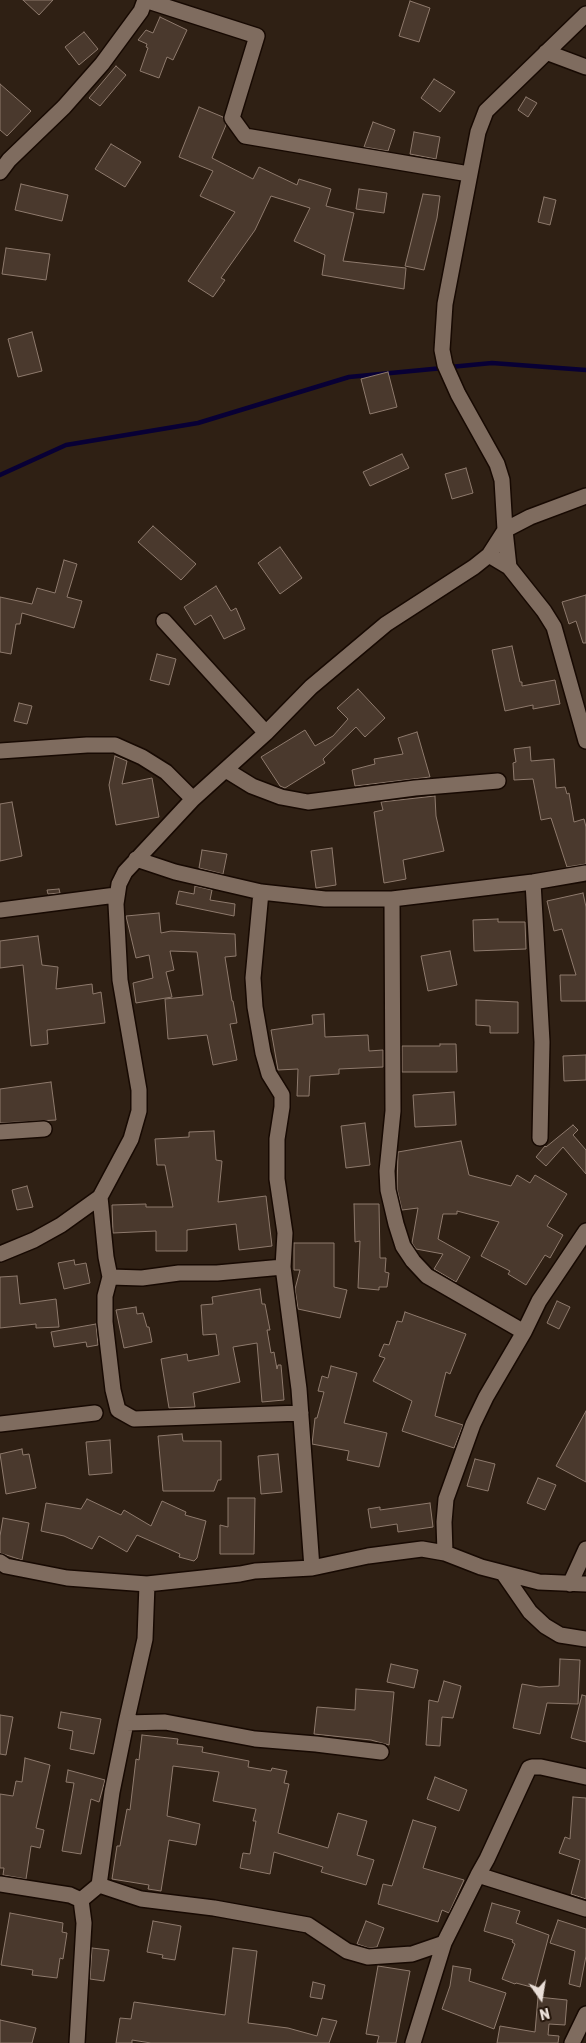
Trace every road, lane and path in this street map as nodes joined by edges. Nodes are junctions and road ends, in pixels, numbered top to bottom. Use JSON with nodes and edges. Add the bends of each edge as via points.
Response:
{"nodes":[{"id":1,"x":145,"y":0,"type":"edge"},
{"id":2,"x":586,"y":14,"type":"edge"},
{"id":3,"x":546,"y":52,"type":"junction"},
{"id":4,"x":586,"y":67,"type":"edge"},
{"id":5,"x":3,"y":160,"type":"edge"},
{"id":6,"x":469,"y":174,"type":"junction"},
{"id":7,"x":586,"y":496,"type":"edge"},
{"id":8,"x":505,"y":530,"type":"junction"},
{"id":9,"x":489,"y":555,"type":"junction"},
{"id":10,"x":509,"y":567,"type":"junction"},
{"id":11,"x":164,"y":621,"type":"dead end"},
{"id":12,"x":266,"y":733,"type":"junction"},
{"id":13,"x":586,"y":741,"type":"edge"},
{"id":14,"x":0,"y":751,"type":"edge"},
{"id":15,"x":226,"y":770,"type":"junction"},
{"id":16,"x":498,"y":781,"type":"dead end"},
{"id":17,"x":193,"y":799,"type":"junction"},
{"id":18,"x":136,"y":860,"type":"junction"},
{"id":19,"x":586,"y":873,"type":"edge"},
{"id":20,"x":533,"y":882,"type":"junction"},
{"id":21,"x":260,"y":892,"type":"junction"},
{"id":22,"x":116,"y":895,"type":"junction"},
{"id":23,"x":392,"y":899,"type":"junction"},
{"id":24,"x":0,"y":910,"type":"edge"},
{"id":25,"x":44,"y":1129,"type":"dead end"},
{"id":26,"x":0,"y":1132,"type":"edge"},
{"id":27,"x":540,"y":1138,"type":"dead end"},
{"id":28,"x":100,"y":1197,"type":"junction"},
{"id":29,"x":586,"y":1231,"type":"edge"},
{"id":30,"x":0,"y":1254,"type":"edge"},
{"id":31,"x":283,"y":1267,"type":"junction"},
{"id":32,"x":110,"y":1277,"type":"junction"},
{"id":33,"x":524,"y":1332,"type":"junction"},
{"id":34,"x":95,"y":1413,"type":"dead end"},
{"id":35,"x":300,"y":1414,"type":"junction"},
{"id":36,"x":0,"y":1424,"type":"edge"},
{"id":37,"x":586,"y":1549,"type":"edge"},
{"id":38,"x":445,"y":1554,"type":"junction"},
{"id":39,"x":0,"y":1562,"type":"edge"},
{"id":40,"x":312,"y":1568,"type":"junction"},
{"id":41,"x":503,"y":1572,"type":"junction"},
{"id":42,"x":147,"y":1584,"type":"junction"},
{"id":43,"x":570,"y":1584,"type":"junction"},
{"id":44,"x":586,"y":1584,"type":"edge"},
{"id":45,"x":586,"y":1639,"type":"edge"},
{"id":46,"x":126,"y":1723,"type":"junction"},
{"id":47,"x":381,"y":1752,"type":"dead end"},
{"id":48,"x":586,"y":1777,"type":"edge"},
{"id":49,"x":478,"y":1875,"type":"junction"},
{"id":50,"x":0,"y":1884,"type":"edge"},
{"id":51,"x":99,"y":1885,"type":"junction"},
{"id":52,"x":81,"y":1900,"type":"junction"},
{"id":53,"x":586,"y":1909,"type":"edge"},
{"id":54,"x":444,"y":1943,"type":"junction"},
{"id":55,"x":586,"y":2014,"type":"edge"},
{"id":56,"x":77,"y":2043,"type":"edge"},
{"id":57,"x":413,"y":2043,"type":"edge"},
{"id":58,"x":572,"y":2043,"type":"edge"}],
"edges":[{"from":1,"to":5,"type":"street","via":[[141,11],[102,64],[64,107]]},
{"from":1,"to":6,"type":"street","via":[[258,36],[232,118],[245,136]]},
{"from":2,"to":3,"type":"street"},
{"from":3,"to":4,"type":"street"},
{"from":3,"to":6,"type":"street","via":[[486,111]]},
{"from":6,"to":8,"type":"street","via":[[445,304],[442,350],[449,377],[497,464],[502,480]]},
{"from":7,"to":8,"type":"street"},
{"from":8,"to":9,"type":"street"},
{"from":8,"to":10,"type":"street"},
{"from":9,"to":10,"type":"street"},
{"from":9,"to":12,"type":"street","via":[[386,624],[311,687]]},
{"from":10,"to":13,"type":"street","via":[[554,627]]},
{"from":11,"to":12,"type":"street"},
{"from":12,"to":15,"type":"street"},
{"from":14,"to":17,"type":"street","via":[[115,745],[166,772]]},
{"from":15,"to":16,"type":"street","via":[[252,786],[281,797],[308,802]]},
{"from":15,"to":17,"type":"street"},
{"from":17,"to":18,"type":"street"},
{"from":18,"to":21,"type":"street"},
{"from":18,"to":22,"type":"street","via":[[125,872]]},
{"from":19,"to":20,"type":"street"},
{"from":20,"to":23,"type":"street"},
{"from":20,"to":27,"type":"street","via":[[542,1042]]},
{"from":21,"to":23,"type":"street","via":[[324,899]]},
{"from":21,"to":31,"type":"street","via":[[254,978],[263,1053],[269,1074],[282,1095],[276,1158],[285,1233]]},
{"from":22,"to":24,"type":"street"},
{"from":22,"to":28,"type":"street","via":[[120,980],[139,1090],[139,1111],[131,1139]]},
{"from":23,"to":33,"type":"street","via":[[393,1111],[387,1171],[388,1190],[402,1246],[427,1276]]},
{"from":25,"to":26,"type":"street"},
{"from":28,"to":30,"type":"street","via":[[62,1225]]},
{"from":28,"to":32,"type":"street"},
{"from":29,"to":33,"type":"street","via":[[555,1274]]},
{"from":31,"to":32,"type":"street","via":[[142,1278]]},
{"from":31,"to":35,"type":"street"},
{"from":32,"to":35,"type":"street","via":[[104,1316],[118,1410],[134,1419]]},
{"from":33,"to":38,"type":"street","via":[[473,1424],[450,1485],[444,1522]]},
{"from":34,"to":36,"type":"street"},
{"from":35,"to":40,"type":"street"},
{"from":37,"to":43,"type":"street"},
{"from":38,"to":40,"type":"street","via":[[422,1549],[402,1550]]},
{"from":38,"to":41,"type":"street"},
{"from":39,"to":42,"type":"street","via":[[67,1578]]},
{"from":40,"to":42,"type":"street"},
{"from":41,"to":43,"type":"street","via":[[539,1582]]},
{"from":41,"to":45,"type":"street","via":[[530,1612],[545,1626],[560,1635]]},
{"from":42,"to":46,"type":"street","via":[[145,1639]]},
{"from":43,"to":44,"type":"street"},
{"from":46,"to":47,"type":"street","via":[[164,1722],[255,1739]]},
{"from":46,"to":51,"type":"street"},
{"from":48,"to":49,"type":"street","via":[[541,1767],[529,1768]]},
{"from":49,"to":53,"type":"street"},
{"from":49,"to":54,"type":"street"},
{"from":50,"to":52,"type":"street","via":[[70,1895]]},
{"from":51,"to":52,"type":"street"},
{"from":51,"to":54,"type":"street","via":[[141,1899],[308,1925],[347,1951],[368,1957],[412,1954]]},
{"from":52,"to":56,"type":"street","via":[[84,1923]]},
{"from":54,"to":57,"type":"street"},
{"from":55,"to":58,"type":"street"}]}
